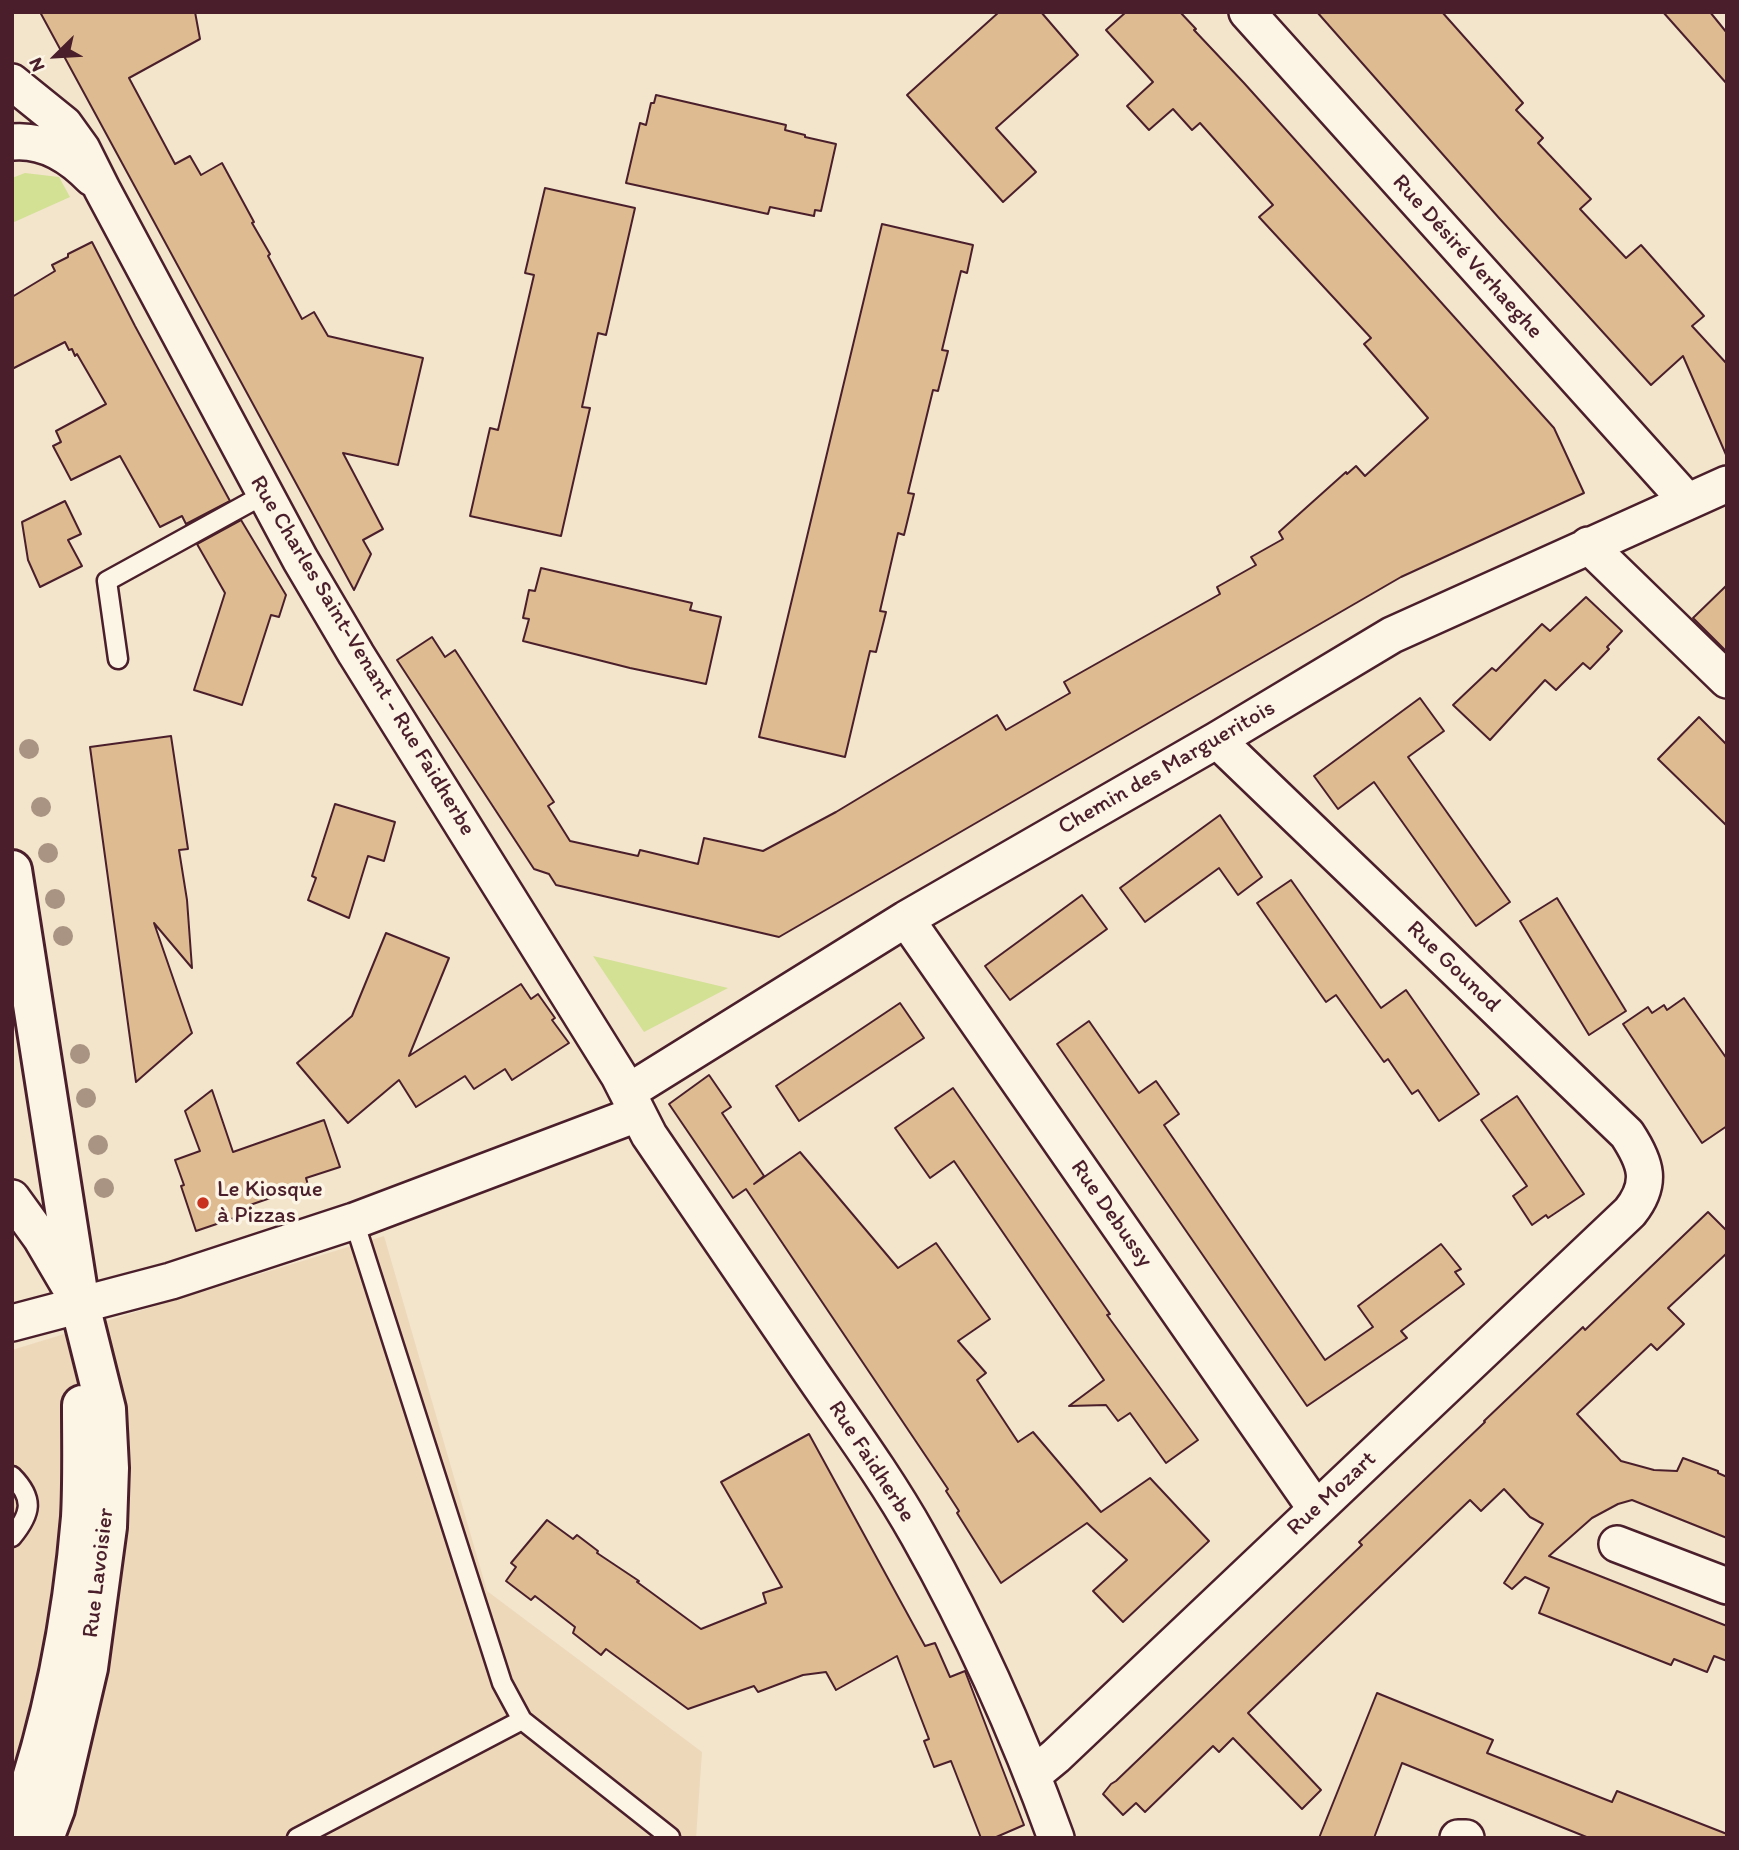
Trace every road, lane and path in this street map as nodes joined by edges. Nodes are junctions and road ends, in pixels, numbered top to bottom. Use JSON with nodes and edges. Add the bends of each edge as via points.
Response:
{"nodes":[{"id":1,"x":1247,"y":12,"type":"edge"},
{"id":2,"x":12,"y":82,"type":"edge"},
{"id":3,"x":12,"y":142,"type":"edge"},
{"id":4,"x":102,"y":189,"type":"junction"},
{"id":5,"x":1727,"y":484,"type":"edge"},
{"id":6,"x":265,"y":494,"type":"junction"},
{"id":7,"x":1687,"y":501,"type":"junction"},
{"id":8,"x":1588,"y":545,"type":"junction"},
{"id":9,"x":118,"y":659,"type":"dead end"},
{"id":10,"x":1727,"y":680,"type":"edge"},
{"id":11,"x":1217,"y":740,"type":"junction"},
{"id":12,"x":12,"y":870,"type":"edge"},
{"id":13,"x":906,"y":919,"type":"junction"},
{"id":14,"x":632,"y":1103,"type":"junction"},
{"id":15,"x":12,"y":1198,"type":"edge"},
{"id":16,"x":1630,"y":1212,"type":"joint"},
{"id":17,"x":354,"y":1221,"type":"junction"},
{"id":18,"x":80,"y":1305,"type":"junction"},
{"id":19,"x":12,"y":1323,"type":"edge"},
{"id":20,"x":12,"y":1476,"type":"edge"},
{"id":21,"x":1316,"y":1509,"type":"junction"},
{"id":22,"x":12,"y":1537,"type":"edge"},
{"id":23,"x":1617,"y":1544,"type":"dead end"},
{"id":24,"x":1727,"y":1586,"type":"edge"},
{"id":25,"x":522,"y":1720,"type":"junction"},
{"id":26,"x":1033,"y":1775,"type":"junction"},
{"id":27,"x":670,"y":1837,"type":"edge"},
{"id":28,"x":12,"y":1838,"type":"edge"},
{"id":29,"x":44,"y":1838,"type":"edge"},
{"id":30,"x":296,"y":1838,"type":"edge"},
{"id":31,"x":1056,"y":1838,"type":"edge"},
{"id":32,"x":1458,"y":1838,"type":"edge"},
{"id":33,"x":1466,"y":1838,"type":"edge"}],
"edges":[{"from":1,"to":7,"type":"street","name":"Rue Désiré Verhaeghe"},
{"from":2,"to":4,"type":"street","via":[[64,124]]},
{"from":3,"to":4,"type":"street","via":[[45,145],[62,153]]},
{"from":4,"to":6,"type":"street","name":"Rue Charles Saint-Venant - Rue Faidherbe"},
{"from":5,"to":7,"type":"street","name":"Chemin des Margueritois"},
{"from":6,"to":9,"type":"lane","via":[[107,581]]},
{"from":6,"to":14,"type":"street","name":"Rue Charles Saint-Venant - Rue Faidherbe","via":[[356,654]]},
{"from":7,"to":8,"type":"street","name":"Chemin des Margueritois"},
{"from":8,"to":10,"type":"street"},
{"from":8,"to":11,"type":"street","name":"Chemin des Margueritois","via":[[1392,635]]},
{"from":11,"to":13,"type":"street","name":"Chemin des Margueritois"},
{"from":11,"to":16,"type":"street","name":"Rue Gounod","via":[[1627,1133],[1645,1175],[1644,1190]]},
{"from":12,"to":18,"type":"main road","name":"Rue Lavoisier"},
{"from":13,"to":14,"type":"street","name":"Chemin des Margueritois"},
{"from":13,"to":21,"type":"street","name":"Rue Debussy"},
{"from":14,"to":17,"type":"street","name":"Chemin des Margueritois"},
{"from":14,"to":26,"type":"street","name":"Rue Faidherbe","via":[[649,1135],[917,1532],[957,1606]]},
{"from":15,"to":18,"type":"street"},
{"from":16,"to":21,"type":"street","name":"Rue Mozart"},
{"from":17,"to":18,"type":"street","name":"Chemin des Margueritois","via":[[171,1281]]},
{"from":17,"to":25,"type":"lane","via":[[502,1683]]},
{"from":18,"to":19,"type":"street","name":"Chemin des Margueritois"},
{"from":18,"to":28,"type":"main road","name":"Rue Lavoisier","via":[[81,1502],[65,1645],[29,1793]]},
{"from":18,"to":29,"type":"main road","name":"Rue Lavoisier","via":[[106,1409],[107,1527],[88,1668]]},
{"from":20,"to":22,"type":"lane","via":[[29,1505],[26,1520]]},
{"from":21,"to":26,"type":"street","name":"Rue Mozart"},
{"from":23,"to":24,"type":"street"},
{"from":25,"to":27,"type":"lane"},
{"from":25,"to":30,"type":"lane"},
{"from":26,"to":31,"type":"street","name":"Rue Faidherbe"},
{"from":32,"to":33,"type":"street"}]}
